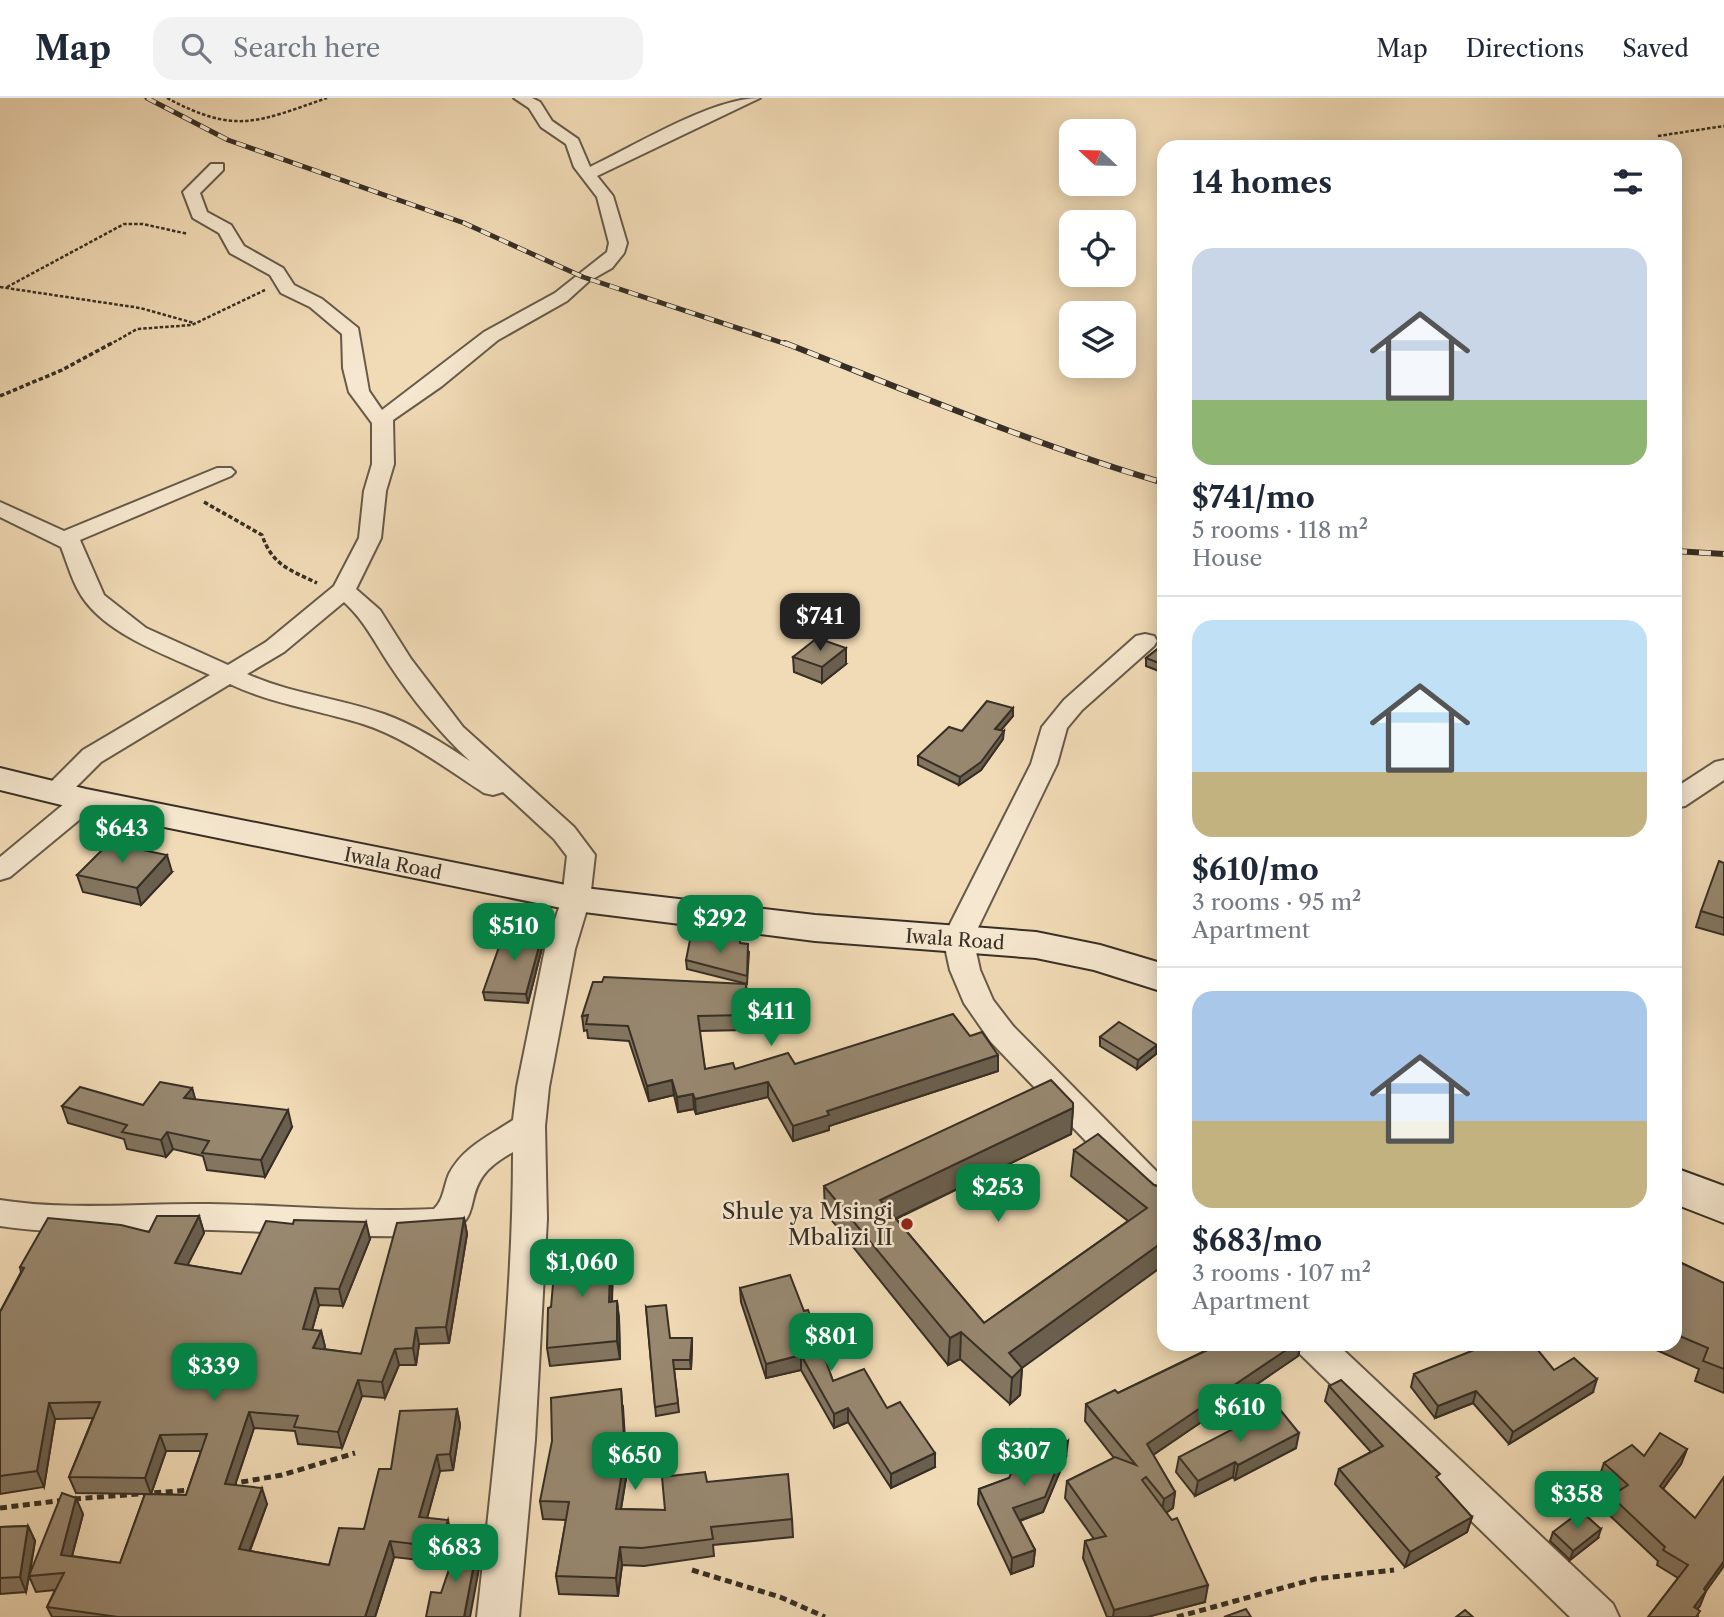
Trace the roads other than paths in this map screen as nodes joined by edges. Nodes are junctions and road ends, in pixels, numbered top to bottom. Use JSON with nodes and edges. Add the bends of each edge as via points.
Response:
{"nodes":[{"id":1,"x":522,"y":98,"type":"edge"},
{"id":2,"x":752,"y":98,"type":"edge"},
{"id":3,"x":217,"y":167,"type":"dead end"},
{"id":4,"x":587,"y":175,"type":"junction"},
{"id":5,"x":382,"y":423,"type":"junction"},
{"id":6,"x":224,"y":472,"type":"dead end"},
{"id":7,"x":0,"y":509,"type":"edge"},
{"id":8,"x":64,"y":539,"type":"junction"},
{"id":9,"x":342,"y":592,"type":"junction"},
{"id":10,"x":1145,"y":641,"type":"dead end"},
{"id":11,"x":231,"y":676,"type":"junction"},
{"id":12,"x":1724,"y":768,"type":"edge"},
{"id":13,"x":0,"y":779,"type":"edge"},
{"id":14,"x":1682,"y":795,"type":"edge"},
{"id":15,"x":71,"y":796,"type":"junction"},
{"id":16,"x":538,"y":811,"type":"junction"},
{"id":17,"x":0,"y":871,"type":"edge"},
{"id":18,"x":576,"y":899,"type":"junction"},
{"id":19,"x":958,"y":938,"type":"junction"},
{"id":20,"x":1157,"y":976,"type":"edge"},
{"id":21,"x":529,"y":1126,"type":"junction"},
{"id":22,"x":1682,"y":1188,"type":"edge"},
{"id":23,"x":1157,"y":1194,"type":"edge"},
{"id":24,"x":1724,"y":1205,"type":"edge"},
{"id":25,"x":0,"y":1213,"type":"edge"},
{"id":26,"x":1320,"y":1351,"type":"edge"},
{"id":27,"x":498,"y":1617,"type":"edge"},
{"id":28,"x":1598,"y":1617,"type":"edge"}],
"edges":[{"from":1,"to":4,"type":"street","via":[[535,105],[546,124],[570,138]]},
{"from":2,"to":4,"type":"street"},
{"from":3,"to":5,"type":"street","via":[[191,194],[199,215],[231,234],[232,244],[278,272],[291,292],[316,303],[351,332],[359,392]]},
{"from":4,"to":5,"type":"street","via":[[606,196],[613,220],[618,243],[611,259],[561,296],[491,336]]},
{"from":5,"to":9,"type":"street","via":[[383,464],[370,538]]},
{"from":6,"to":8,"type":"street"},
{"from":7,"to":8,"type":"street"},
{"from":8,"to":11,"type":"street","via":[[75,548],[95,599],[112,615],[138,633]]},
{"from":9,"to":11,"type":"street","via":[[294,634]]},
{"from":9,"to":16,"type":"street","via":[[372,615],[400,662],[454,732]]},
{"from":10,"to":19,"type":"street","via":[[1055,727],[1044,764]]},
{"from":11,"to":15,"type":"street","via":[[92,756]]},
{"from":11,"to":16,"type":"street","via":[[258,688],[374,719],[418,739]]},
{"from":12,"to":14,"type":"street"},
{"from":13,"to":15,"type":"street","name":"Iwala Road"},
{"from":15,"to":17,"type":"street"},
{"from":15,"to":18,"type":"street","name":"Iwala Road"},
{"from":16,"to":18,"type":"street","via":[[581,855]]},
{"from":18,"to":19,"type":"street","name":"Iwala Road","via":[[815,928]]},
{"from":18,"to":21,"type":"street","via":[[549,1000]]},
{"from":19,"to":20,"type":"street","name":"Iwala Road","via":[[1059,949]]},
{"from":19,"to":23,"type":"street","via":[[979,1003],[1002,1034]]},
{"from":21,"to":25,"type":"street","via":[[472,1165],[452,1216],[441,1222],[347,1224],[212,1217],[96,1220]]},
{"from":21,"to":27,"type":"street","via":[[530,1219],[518,1413]]},
{"from":22,"to":24,"type":"street"},
{"from":26,"to":28,"type":"street"}]}
